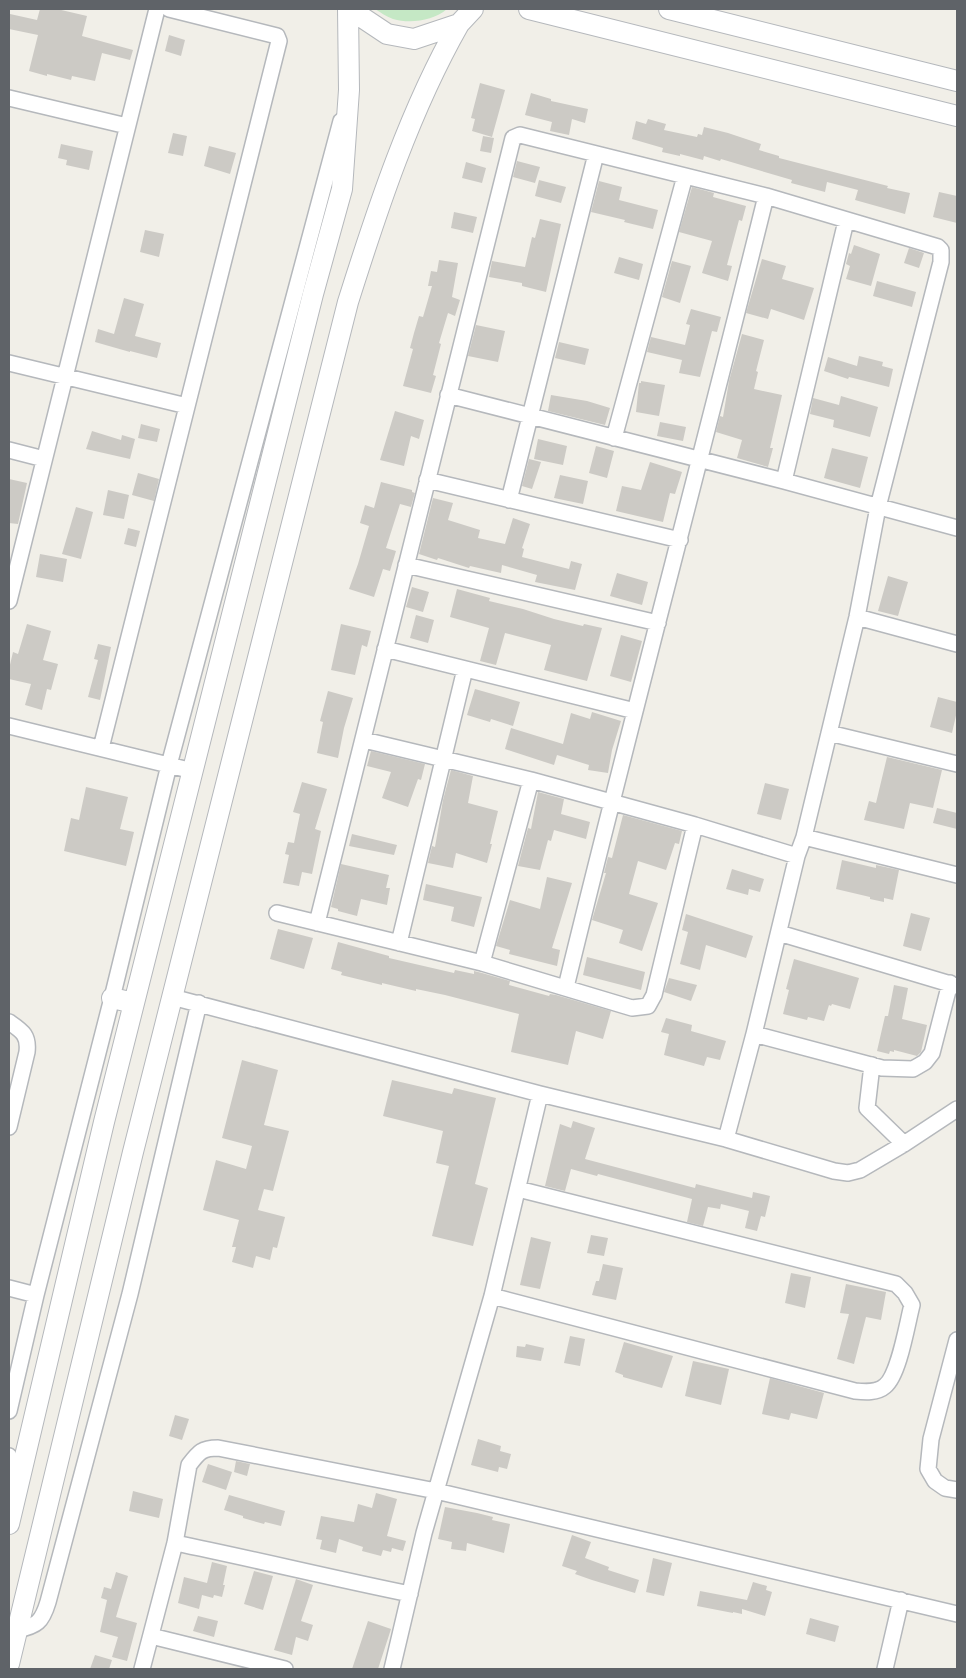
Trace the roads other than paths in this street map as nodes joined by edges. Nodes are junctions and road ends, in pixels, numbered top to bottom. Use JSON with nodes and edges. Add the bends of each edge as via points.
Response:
{"nodes":[{"id":1,"x":157,"y":9,"type":"edge"},
{"id":2,"x":169,"y":9,"type":"edge"},
{"id":3,"x":348,"y":9,"type":"edge"},
{"id":4,"x":353,"y":9,"type":"edge"},
{"id":5,"x":474,"y":9,"type":"edge"},
{"id":6,"x":529,"y":9,"type":"edge"},
{"id":7,"x":669,"y":9,"type":"edge"},
{"id":8,"x":459,"y":24,"type":"junction"},
{"id":9,"x":957,"y":81,"type":"edge"},
{"id":10,"x":349,"y":90,"type":"junction"},
{"id":11,"x":9,"y":99,"type":"edge"},
{"id":12,"x":957,"y":116,"type":"edge"},
{"id":13,"x":127,"y":126,"type":"junction"},
{"id":14,"x":596,"y":154,"type":"junction"},
{"id":15,"x":684,"y":176,"type":"junction"},
{"id":16,"x":766,"y":196,"type":"junction"},
{"id":17,"x":846,"y":221,"type":"junction"},
{"id":18,"x":9,"y":363,"type":"edge"},
{"id":19,"x":65,"y":376,"type":"junction"},
{"id":20,"x":448,"y":395,"type":"junction"},
{"id":21,"x":187,"y":406,"type":"junction"},
{"id":22,"x":530,"y":416,"type":"junction"},
{"id":23,"x":614,"y":438,"type":"junction"},
{"id":24,"x":9,"y":450,"type":"edge"},
{"id":25,"x":44,"y":459,"type":"junction"},
{"id":26,"x":701,"y":460,"type":"junction"},
{"id":27,"x":427,"y":480,"type":"junction"},
{"id":28,"x":784,"y":481,"type":"junction"},
{"id":29,"x":509,"y":500,"type":"junction"},
{"id":30,"x":878,"y":507,"type":"junction"},
{"id":31,"x":957,"y":528,"type":"edge"},
{"id":32,"x":680,"y":540,"type":"junction"},
{"id":33,"x":406,"y":564,"type":"junction"},
{"id":34,"x":10,"y":591,"type":"edge"},
{"id":35,"x":857,"y":617,"type":"junction"},
{"id":36,"x":658,"y":623,"type":"junction"},
{"id":37,"x":957,"y":644,"type":"edge"},
{"id":38,"x":385,"y":649,"type":"junction"},
{"id":39,"x":465,"y":669,"type":"junction"},
{"id":40,"x":635,"y":711,"type":"junction"},
{"id":41,"x":9,"y":726,"type":"edge"},
{"id":42,"x":829,"y":733,"type":"junction"},
{"id":43,"x":364,"y":740,"type":"junction"},
{"id":44,"x":101,"y":748,"type":"junction"},
{"id":45,"x":442,"y":759,"type":"junction"},
{"id":46,"x":957,"y":764,"type":"edge"},
{"id":47,"x":170,"y":765,"type":"junction"},
{"id":48,"x":193,"y":771,"type":"junction"},
{"id":49,"x":531,"y":780,"type":"junction"},
{"id":50,"x":611,"y":801,"type":"junction"},
{"id":51,"x":695,"y":825,"type":"junction"},
{"id":52,"x":804,"y":837,"type":"junction"},
{"id":53,"x":797,"y":856,"type":"junction"},
{"id":54,"x":957,"y":875,"type":"edge"},
{"id":55,"x":277,"y":913,"type":"dead end"},
{"id":56,"x":317,"y":923,"type":"junction"},
{"id":57,"x":779,"y":934,"type":"junction"},
{"id":58,"x":399,"y":943,"type":"junction"},
{"id":59,"x":482,"y":963,"type":"junction"},
{"id":60,"x":954,"y":984,"type":"edge"},
{"id":61,"x":566,"y":988,"type":"junction"},
{"id":62,"x":172,"y":997,"type":"junction"},
{"id":63,"x":112,"y":998,"type":"junction"},
{"id":64,"x":134,"y":1003,"type":"junction"},
{"id":65,"x":198,"y":1003,"type":"junction"},
{"id":66,"x":9,"y":1022,"type":"edge"},
{"id":67,"x":754,"y":1034,"type":"junction"},
{"id":68,"x":872,"y":1065,"type":"junction"},
{"id":69,"x":540,"y":1094,"type":"junction"},
{"id":70,"x":957,"y":1109,"type":"edge"},
{"id":71,"x":9,"y":1127,"type":"edge"},
{"id":72,"x":726,"y":1139,"type":"junction"},
{"id":73,"x":904,"y":1144,"type":"junction"},
{"id":74,"x":518,"y":1189,"type":"junction"},
{"id":75,"x":9,"y":1288,"type":"edge"},
{"id":76,"x":36,"y":1295,"type":"junction"},
{"id":77,"x":492,"y":1296,"type":"junction"},
{"id":78,"x":957,"y":1340,"type":"edge"},
{"id":79,"x":9,"y":1411,"type":"edge"},
{"id":80,"x":9,"y":1456,"type":"edge"},
{"id":81,"x":17,"y":1488,"type":"junction"},
{"id":82,"x":957,"y":1490,"type":"edge"},
{"id":83,"x":436,"y":1491,"type":"junction"},
{"id":84,"x":9,"y":1524,"type":"edge"},
{"id":85,"x":175,"y":1543,"type":"junction"},
{"id":86,"x":410,"y":1594,"type":"junction"},
{"id":87,"x":900,"y":1600,"type":"junction"},
{"id":88,"x":957,"y":1614,"type":"edge"},
{"id":89,"x":17,"y":1630,"type":"junction"},
{"id":90,"x":151,"y":1636,"type":"junction"},
{"id":91,"x":9,"y":1664,"type":"edge"},
{"id":92,"x":142,"y":1669,"type":"edge"},
{"id":93,"x":285,"y":1669,"type":"edge"},
{"id":94,"x":392,"y":1669,"type":"edge"},
{"id":95,"x":886,"y":1669,"type":"edge"}],
"edges":[{"from":1,"to":13,"type":"street"},
{"from":2,"to":21,"type":"street","via":[[277,36],[279,41]]},
{"from":3,"to":10,"type":"street"},
{"from":4,"to":8,"type":"street","via":[[387,34],[414,38]]},
{"from":5,"to":8,"type":"street"},
{"from":6,"to":12,"type":"street"},
{"from":7,"to":9,"type":"street"},
{"from":8,"to":62,"type":"street","via":[[437,63],[378,208],[348,302]]},
{"from":10,"to":47,"type":"street"},
{"from":10,"to":48,"type":"street","via":[[342,189]]},
{"from":11,"to":13,"type":"street"},
{"from":13,"to":19,"type":"street"},
{"from":14,"to":15,"type":"street"},
{"from":14,"to":20,"type":"street","via":[[520,135],[513,138]]},
{"from":14,"to":22,"type":"street"},
{"from":15,"to":16,"type":"street"},
{"from":15,"to":23,"type":"street"},
{"from":16,"to":17,"type":"street"},
{"from":16,"to":26,"type":"street"},
{"from":17,"to":28,"type":"street"},
{"from":17,"to":30,"type":"street","via":[[928,243],[938,247],[942,256]]},
{"from":18,"to":19,"type":"street"},
{"from":19,"to":21,"type":"street"},
{"from":19,"to":25,"type":"street"},
{"from":20,"to":22,"type":"street"},
{"from":20,"to":27,"type":"street"},
{"from":21,"to":44,"type":"street"},
{"from":22,"to":23,"type":"street"},
{"from":22,"to":29,"type":"street"},
{"from":23,"to":26,"type":"street"},
{"from":24,"to":25,"type":"street"},
{"from":25,"to":34,"type":"street"},
{"from":26,"to":28,"type":"street"},
{"from":26,"to":32,"type":"street"},
{"from":27,"to":29,"type":"street"},
{"from":27,"to":33,"type":"street"},
{"from":28,"to":30,"type":"street"},
{"from":29,"to":32,"type":"street"},
{"from":30,"to":31,"type":"street"},
{"from":30,"to":35,"type":"street"},
{"from":32,"to":36,"type":"street"},
{"from":33,"to":36,"type":"street"},
{"from":33,"to":38,"type":"street"},
{"from":35,"to":37,"type":"street"},
{"from":35,"to":42,"type":"street"},
{"from":36,"to":40,"type":"street"},
{"from":38,"to":39,"type":"street"},
{"from":38,"to":43,"type":"street"},
{"from":39,"to":40,"type":"street"},
{"from":39,"to":45,"type":"street"},
{"from":40,"to":50,"type":"street"},
{"from":41,"to":44,"type":"street"},
{"from":42,"to":46,"type":"street"},
{"from":42,"to":52,"type":"street"},
{"from":43,"to":45,"type":"street"},
{"from":43,"to":56,"type":"street"},
{"from":44,"to":47,"type":"street"},
{"from":45,"to":49,"type":"street"},
{"from":45,"to":58,"type":"street"},
{"from":47,"to":48,"type":"street"},
{"from":47,"to":63,"type":"street"},
{"from":48,"to":64,"type":"street"},
{"from":49,"to":50,"type":"street"},
{"from":49,"to":59,"type":"street"},
{"from":50,"to":51,"type":"street"},
{"from":50,"to":61,"type":"street"},
{"from":51,"to":53,"type":"street"},
{"from":51,"to":61,"type":"street","via":[[648,1006],[632,1008]]},
{"from":52,"to":53,"type":"street"},
{"from":52,"to":54,"type":"street"},
{"from":53,"to":57,"type":"street"},
{"from":55,"to":56,"type":"street"},
{"from":56,"to":58,"type":"street"},
{"from":57,"to":60,"type":"street"},
{"from":57,"to":67,"type":"street"},
{"from":58,"to":59,"type":"street"},
{"from":59,"to":61,"type":"street"},
{"from":60,"to":68,"type":"street","via":[[932,1053],[925,1062],[913,1069]]},
{"from":62,"to":65,"type":"street"},
{"from":62,"to":89,"type":"street"},
{"from":63,"to":64,"type":"street"},
{"from":63,"to":76,"type":"street"},
{"from":64,"to":81,"type":"street"},
{"from":65,"to":69,"type":"street"},
{"from":65,"to":89,"type":"street","via":[[128,1303],[44,1616],[32,1627]]},
{"from":66,"to":71,"type":"street","via":[[26,1036],[28,1042]]},
{"from":67,"to":68,"type":"street"},
{"from":67,"to":72,"type":"street"},
{"from":68,"to":73,"type":"street","via":[[867,1108]]},
{"from":69,"to":72,"type":"street"},
{"from":69,"to":74,"type":"street"},
{"from":70,"to":73,"type":"street"},
{"from":72,"to":73,"type":"street","via":[[848,1173],[860,1170]]},
{"from":74,"to":77,"type":"street"},
{"from":74,"to":77,"type":"street","via":[[896,1284],[912,1306],[893,1377],[884,1388],[871,1392],[855,1391]]},
{"from":75,"to":76,"type":"street"},
{"from":76,"to":79,"type":"street"},
{"from":77,"to":83,"type":"street"},
{"from":78,"to":82,"type":"street","via":[[932,1439],[928,1469],[935,1481],[945,1488]]},
{"from":80,"to":81,"type":"street"},
{"from":81,"to":84,"type":"street"},
{"from":83,"to":85,"type":"street","via":[[228,1449],[206,1448],[190,1465]]},
{"from":83,"to":86,"type":"street"},
{"from":83,"to":87,"type":"street"},
{"from":85,"to":86,"type":"street"},
{"from":85,"to":90,"type":"street"},
{"from":86,"to":94,"type":"street"},
{"from":87,"to":88,"type":"street"},
{"from":87,"to":95,"type":"street"},
{"from":89,"to":91,"type":"street"},
{"from":90,"to":92,"type":"street"},
{"from":90,"to":93,"type":"street"}]}
